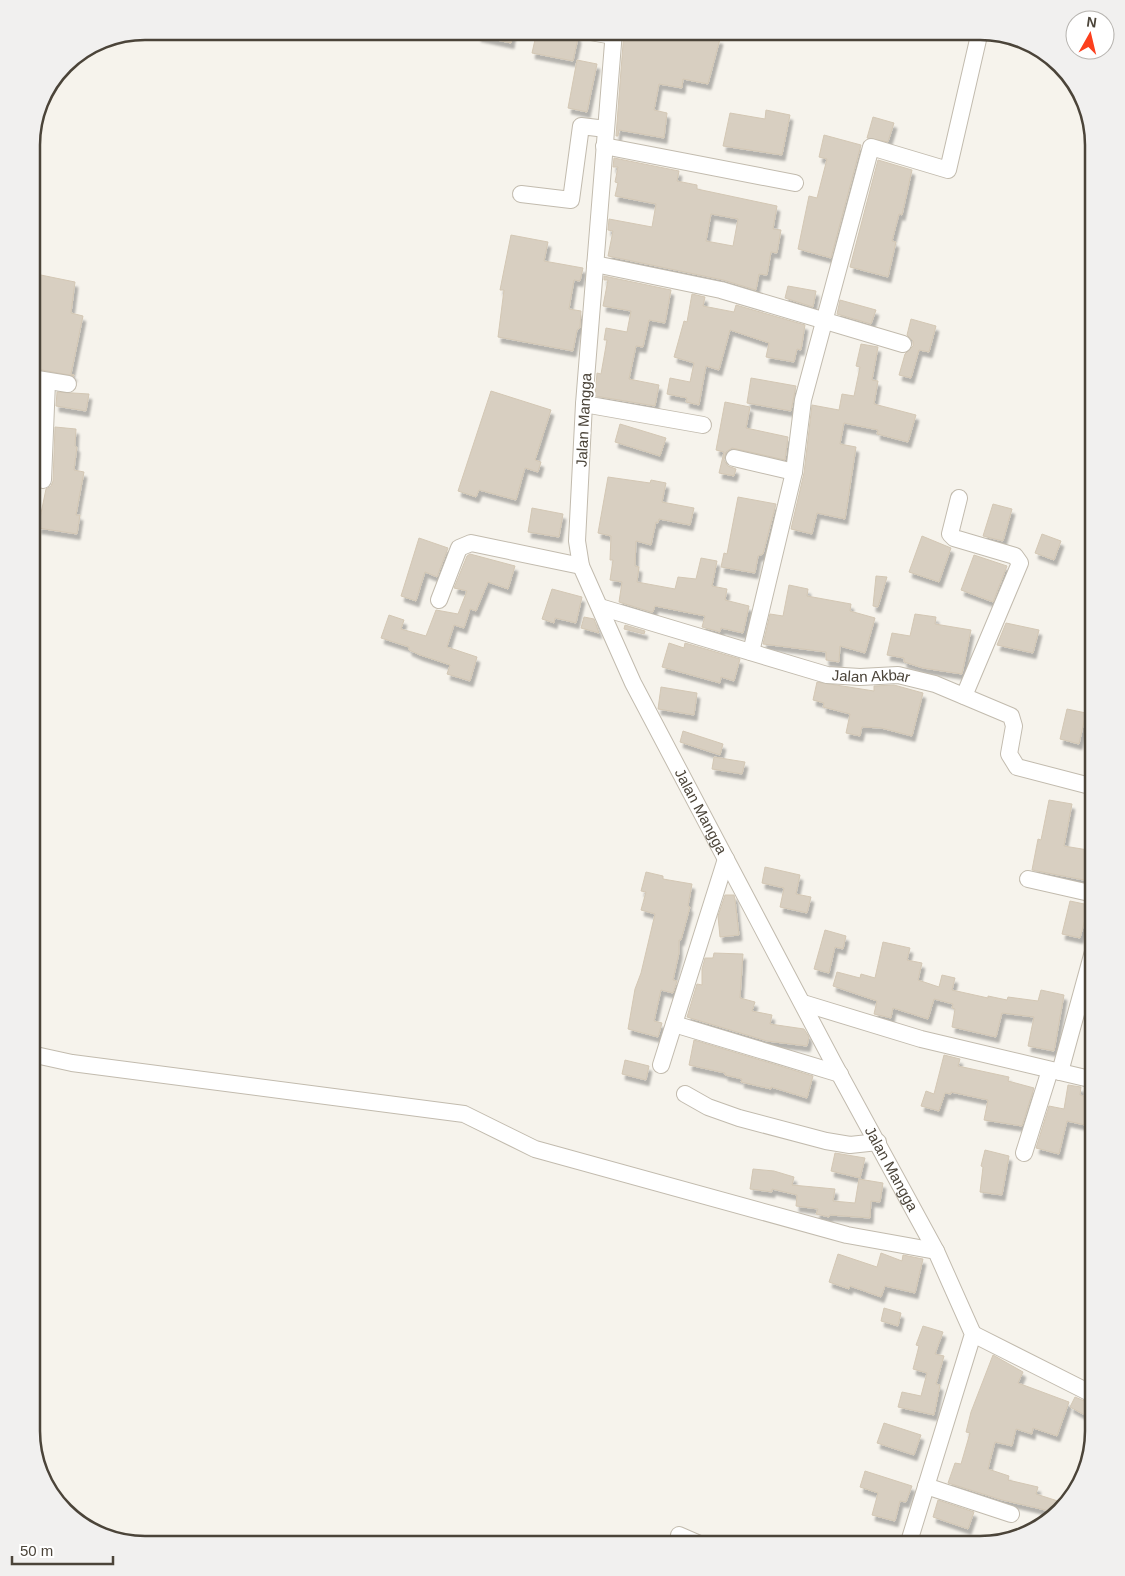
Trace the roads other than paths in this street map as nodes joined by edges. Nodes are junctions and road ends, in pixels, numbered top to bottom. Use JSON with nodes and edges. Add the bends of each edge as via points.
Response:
{"nodes":[{"id":1,"x":613,"y":40,"type":"edge"},
{"id":2,"x":978,"y":40,"type":"edge"},
{"id":3,"x":605,"y":139,"type":"junction"},
{"id":4,"x":667,"y":152,"type":"dead end"},
{"id":5,"x":795,"y":183,"type":"dead end"},
{"id":6,"x":521,"y":194,"type":"dead end"},
{"id":7,"x":595,"y":264,"type":"junction"},
{"id":8,"x":823,"y":322,"type":"junction"},
{"id":9,"x":903,"y":344,"type":"dead end"},
{"id":10,"x":40,"y":380,"type":"edge"},
{"id":11,"x":68,"y":384,"type":"dead end"},
{"id":12,"x":584,"y":404,"type":"junction"},
{"id":13,"x":40,"y":405,"type":"edge"},
{"id":14,"x":703,"y":425,"type":"dead end"},
{"id":15,"x":734,"y":458,"type":"dead end"},
{"id":16,"x":794,"y":472,"type":"junction"},
{"id":17,"x":43,"y":480,"type":"dead end"},
{"id":18,"x":959,"y":498,"type":"dead end"},
{"id":19,"x":581,"y":566,"type":"junction"},
{"id":20,"x":439,"y":600,"type":"dead end"},
{"id":21,"x":600,"y":607,"type":"junction"},
{"id":22,"x":751,"y":652,"type":"junction"},
{"id":23,"x":964,"y":696,"type":"junction"},
{"id":24,"x":1085,"y":785,"type":"edge"},
{"id":25,"x":726,"y":858,"type":"junction"},
{"id":26,"x":1028,"y":879,"type":"dead end"},
{"id":27,"x":1085,"y":892,"type":"edge"},
{"id":28,"x":1085,"y":976,"type":"edge"},
{"id":29,"x":803,"y":1003,"type":"junction"},
{"id":30,"x":674,"y":1024,"type":"junction"},
{"id":31,"x":40,"y":1056,"type":"edge"},
{"id":32,"x":661,"y":1065,"type":"dead end"},
{"id":33,"x":1055,"y":1071,"type":"junction"},
{"id":34,"x":840,"y":1074,"type":"junction"},
{"id":35,"x":1085,"y":1078,"type":"edge"},
{"id":36,"x":685,"y":1094,"type":"dead end"},
{"id":37,"x":878,"y":1142,"type":"junction"},
{"id":38,"x":1024,"y":1153,"type":"dead end"},
{"id":39,"x":936,"y":1251,"type":"junction"},
{"id":40,"x":973,"y":1334,"type":"junction"},
{"id":41,"x":1085,"y":1390,"type":"edge"},
{"id":42,"x":926,"y":1486,"type":"junction"},
{"id":43,"x":1011,"y":1514,"type":"dead end"},
{"id":44,"x":911,"y":1536,"type":"edge"}],
"edges":[{"from":1,"to":3,"type":"street","name":"Jalan Mangga"},
{"from":2,"to":8,"type":"street","via":[[948,170],[870,147]]},
{"from":3,"to":4,"type":"street"},
{"from":3,"to":5,"type":"street"},
{"from":3,"to":6,"type":"street","via":[[580,126],[570,200]]},
{"from":3,"to":7,"type":"street","name":"Jalan Mangga"},
{"from":7,"to":8,"type":"street","via":[[720,290]]},
{"from":7,"to":12,"type":"street","name":"Jalan Mangga"},
{"from":8,"to":9,"type":"street"},
{"from":8,"to":16,"type":"street","via":[[798,420]]},
{"from":10,"to":11,"type":"street"},
{"from":12,"to":14,"type":"street"},
{"from":12,"to":19,"type":"street","name":"Jalan Mangga","via":[[577,541]]},
{"from":13,"to":17,"type":"street"},
{"from":15,"to":16,"type":"street"},
{"from":16,"to":22,"type":"street"},
{"from":18,"to":23,"type":"street","via":[[950,534],[954,538],[1015,556],[1020,564]]},
{"from":19,"to":20,"type":"street","via":[[471,543],[459,548]]},
{"from":19,"to":21,"type":"street","name":"Jalan Mangga"},
{"from":21,"to":22,"type":"street","name":"Jalan Akbar"},
{"from":21,"to":25,"type":"street","name":"Jalan Mangga","via":[[633,683]]},
{"from":22,"to":23,"type":"street","name":"Jalan Akbar","via":[[827,675],[898,675],[935,684]]},
{"from":23,"to":24,"type":"street","name":"Jalan Akbar","via":[[1011,716],[1014,726],[1009,754],[1017,767]]},
{"from":25,"to":29,"type":"street","name":"Jalan Mangga"},
{"from":25,"to":30,"type":"street"},
{"from":26,"to":27,"type":"street"},
{"from":28,"to":33,"type":"street"},
{"from":29,"to":33,"type":"street","via":[[921,1039]]},
{"from":29,"to":34,"type":"street","name":"Jalan Mangga"},
{"from":30,"to":32,"type":"street"},
{"from":30,"to":34,"type":"street"},
{"from":31,"to":39,"type":"street","via":[[72,1064],[464,1114],[535,1149],[847,1235]]},
{"from":33,"to":35,"type":"street"},
{"from":33,"to":38,"type":"street"},
{"from":34,"to":37,"type":"street","name":"Jalan Mangga"},
{"from":36,"to":37,"type":"street","via":[[708,1107],[739,1118],[826,1140],[850,1145]]},
{"from":37,"to":39,"type":"street","name":"Jalan Mangga"},
{"from":39,"to":40,"type":"street","name":"Jalan Mangga"},
{"from":40,"to":41,"type":"street"},
{"from":40,"to":42,"type":"street"},
{"from":42,"to":43,"type":"street"},
{"from":42,"to":44,"type":"street"}]}
